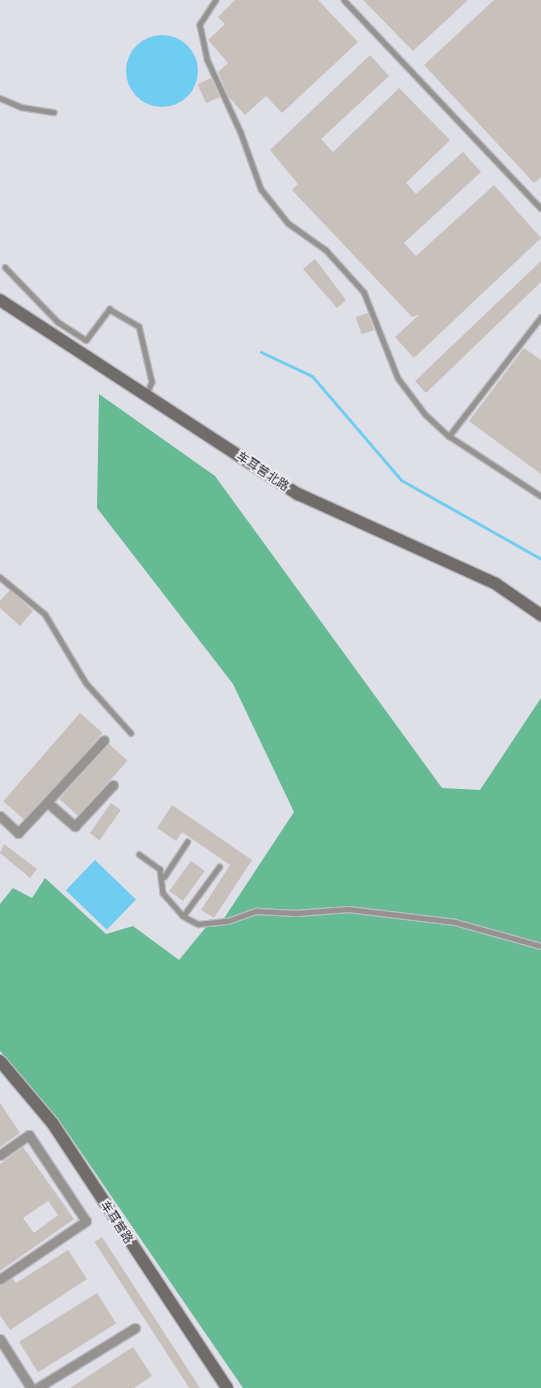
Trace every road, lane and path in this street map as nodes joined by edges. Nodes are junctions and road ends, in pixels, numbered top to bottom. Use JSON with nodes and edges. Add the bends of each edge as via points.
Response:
{"nodes":[{"id":1,"x":216,"y":0,"type":"edge"},
{"id":2,"x":344,"y":0,"type":"edge"},
{"id":3,"x":0,"y":98,"type":"edge"},
{"id":4,"x":54,"y":112,"type":"dead end"},
{"id":5,"x":541,"y":208,"type":"edge"},
{"id":6,"x":5,"y":267,"type":"dead end"},
{"id":7,"x":0,"y":300,"type":"edge"},
{"id":8,"x":541,"y":317,"type":"edge"},
{"id":9,"x":146,"y":395,"type":"junction"},
{"id":10,"x":449,"y":436,"type":"junction"},
{"id":11,"x":541,"y":496,"type":"edge"},
{"id":12,"x":0,"y":577,"type":"edge"},
{"id":13,"x":541,"y":616,"type":"edge"},
{"id":14,"x":131,"y":733,"type":"dead end"},
{"id":15,"x":104,"y":740,"type":"dead end"},
{"id":16,"x":113,"y":785,"type":"dead end"},
{"id":17,"x":47,"y":802,"type":"junction"},
{"id":18,"x":0,"y":816,"type":"edge"},
{"id":19,"x":187,"y":842,"type":"dead end"},
{"id":20,"x":139,"y":854,"type":"dead end"},
{"id":21,"x":219,"y":866,"type":"dead end"},
{"id":22,"x":164,"y":877,"type":"junction"},
{"id":23,"x":183,"y":916,"type":"junction"},
{"id":24,"x":541,"y":946,"type":"edge"},
{"id":25,"x":0,"y":1061,"type":"edge"},
{"id":26,"x":0,"y":1155,"type":"edge"},
{"id":27,"x":0,"y":1279,"type":"edge"},
{"id":28,"x":135,"y":1328,"type":"dead end"},
{"id":29,"x":0,"y":1340,"type":"edge"},
{"id":30,"x":36,"y":1388,"type":"edge"},
{"id":31,"x":227,"y":1388,"type":"edge"}],
"edges":[{"from":1,"to":10,"type":"lane","via":[[200,25],[207,59],[242,133],[261,188],[288,224],[326,250],[364,292],[398,378],[425,414]]},
{"from":2,"to":5,"type":"lane"},
{"from":3,"to":4,"type":"lane","via":[[21,107]]},
{"from":6,"to":9,"type":"lane","via":[[58,322],[86,340],[109,309],[139,326],[152,382]]},
{"from":7,"to":9,"type":"street","name":"车耳营北路"},
{"from":8,"to":10,"type":"lane"},
{"from":9,"to":13,"type":"street","name":"车耳营北路","via":[[298,494],[496,584]]},
{"from":10,"to":11,"type":"lane"},
{"from":12,"to":14,"type":"lane","via":[[46,614],[86,684]]},
{"from":15,"to":17,"type":"street"},
{"from":16,"to":17,"type":"street","via":[[74,826]]},
{"from":17,"to":18,"type":"street","via":[[18,833]]},
{"from":19,"to":22,"type":"lane"},
{"from":20,"to":22,"type":"lane","via":[[160,869]]},
{"from":21,"to":23,"type":"lane"},
{"from":22,"to":23,"type":"lane","via":[[163,894]]},
{"from":23,"to":24,"type":"lane","via":[[198,924],[228,921],[256,911],[296,913],[348,909],[455,922]]},
{"from":25,"to":31,"type":"street","name":"车耳营路","via":[[53,1124]]},
{"from":26,"to":27,"type":"street","via":[[29,1135],[86,1221]]},
{"from":28,"to":30,"type":"street"},
{"from":29,"to":30,"type":"street"}]}
